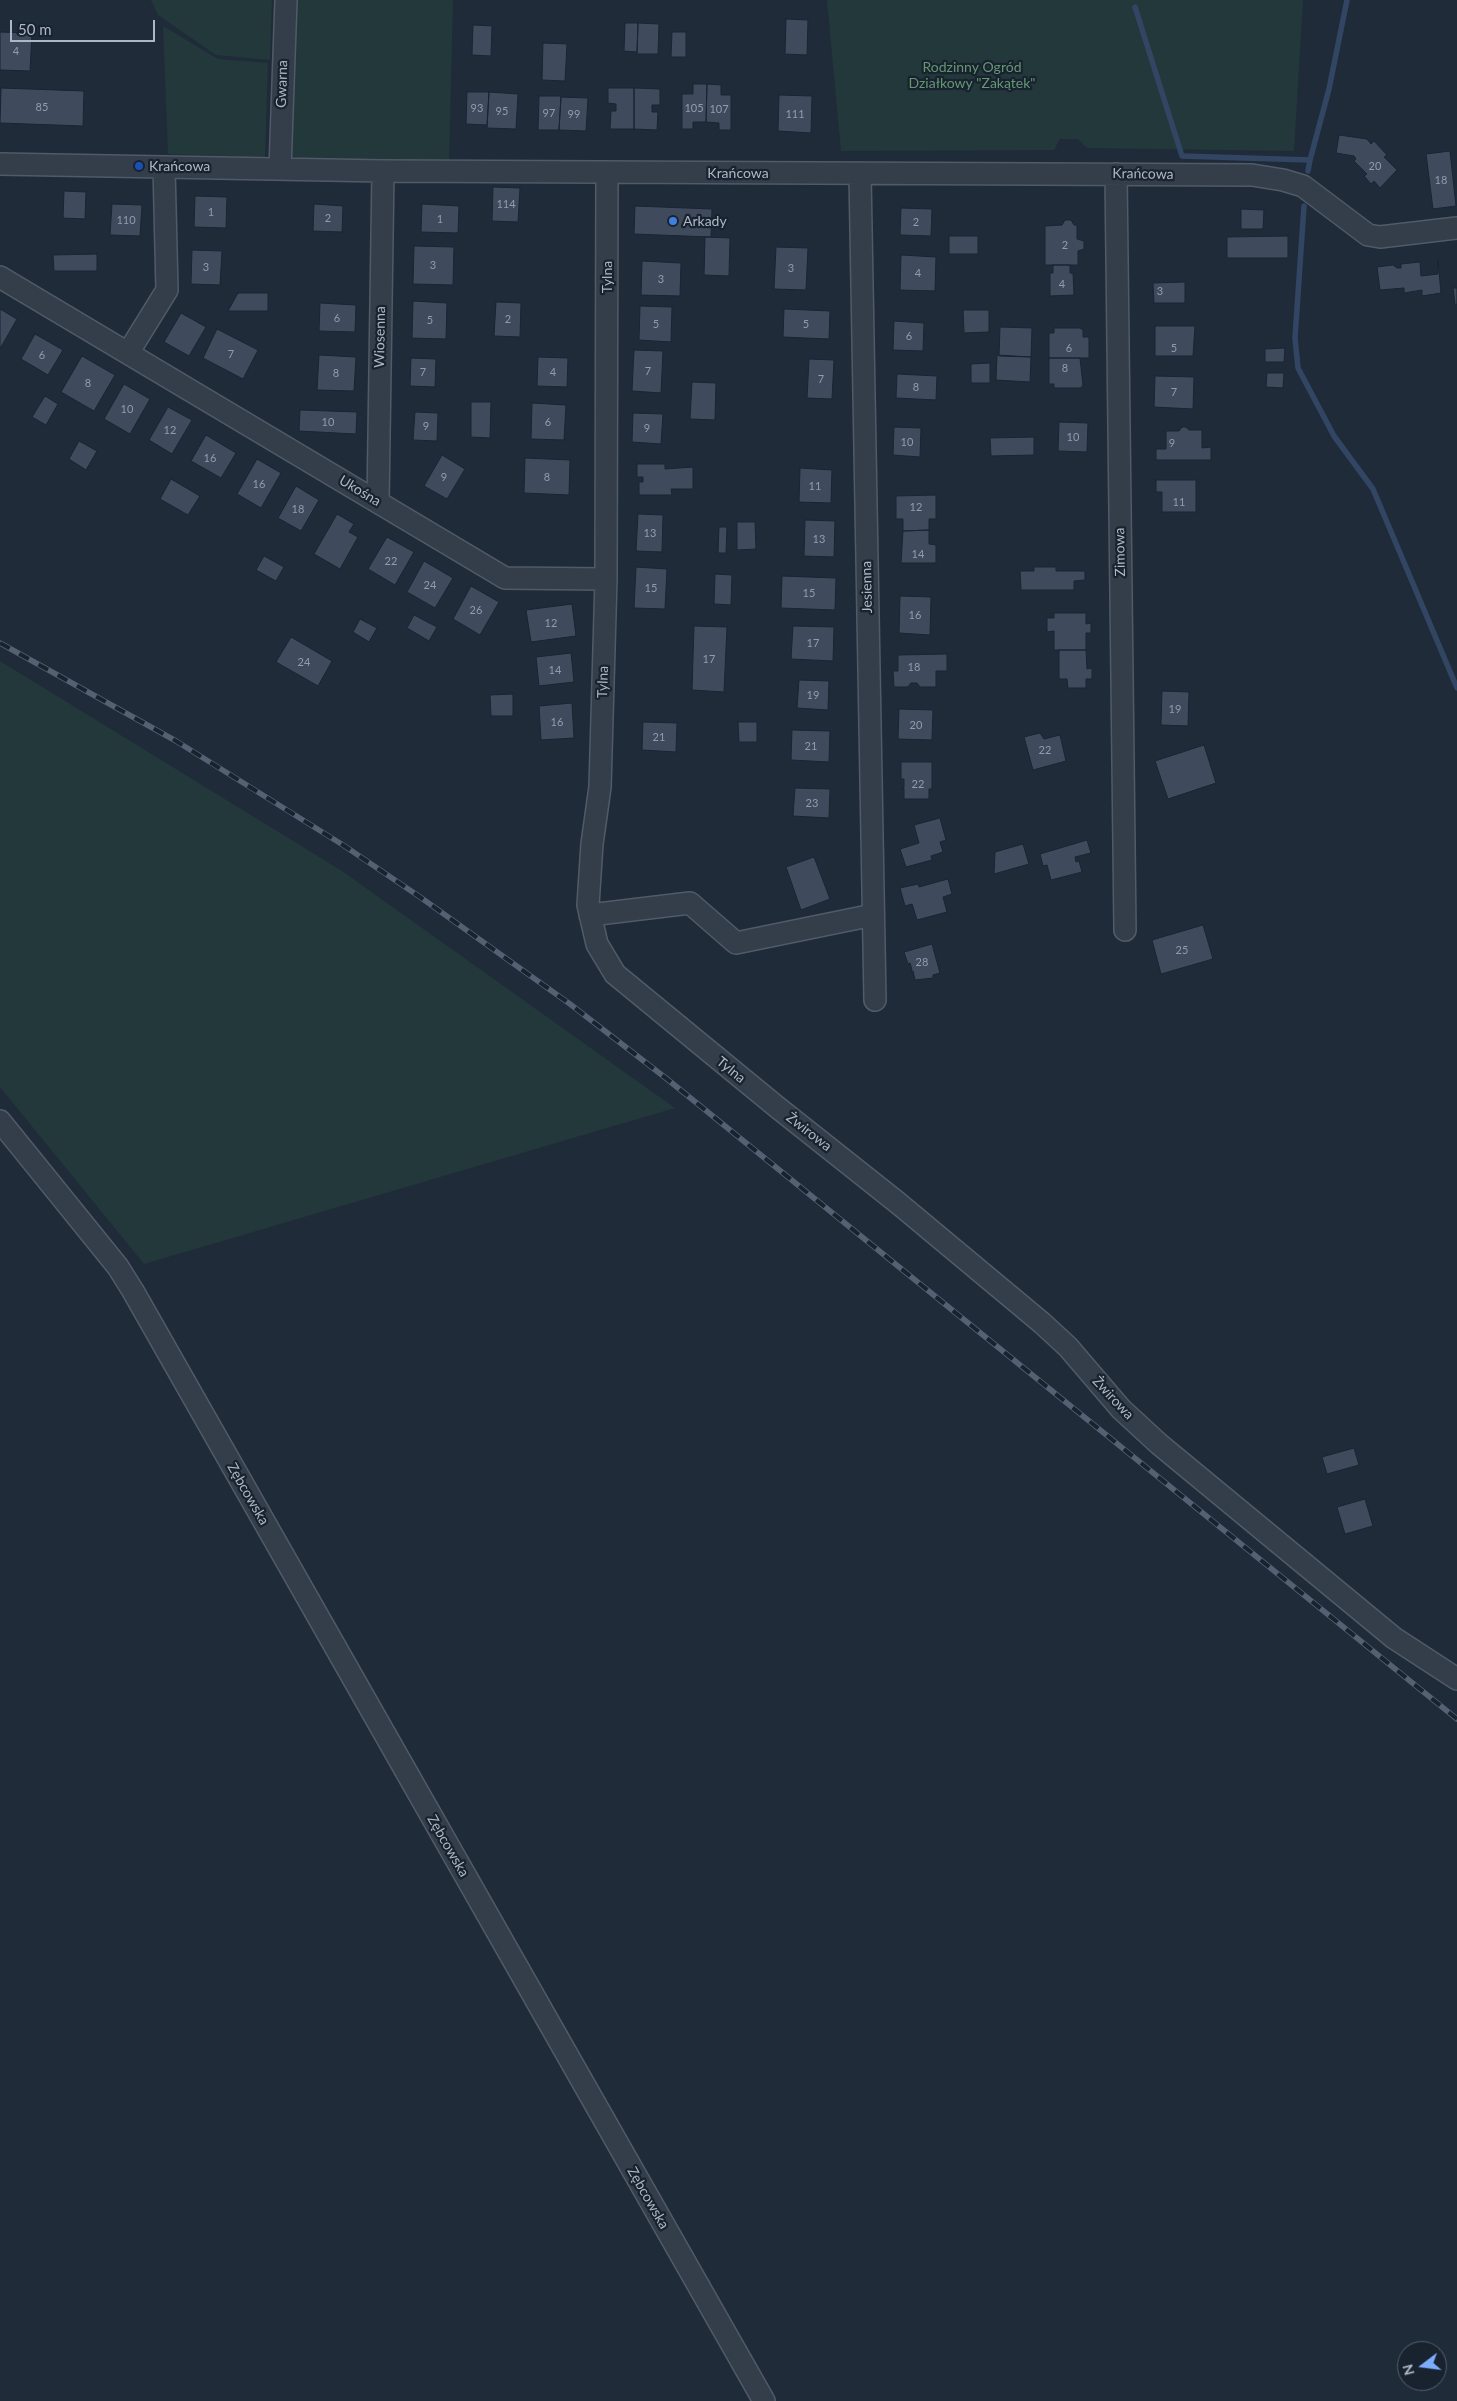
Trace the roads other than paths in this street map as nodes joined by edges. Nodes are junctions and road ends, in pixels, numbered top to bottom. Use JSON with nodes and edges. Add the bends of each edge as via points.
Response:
{"nodes":[{"id":1,"x":286,"y":0,"type":"edge"},
{"id":2,"x":0,"y":164,"type":"edge"},
{"id":3,"x":164,"y":167,"type":"junction"},
{"id":4,"x":280,"y":169,"type":"junction"},
{"id":5,"x":383,"y":171,"type":"junction"},
{"id":6,"x":607,"y":172,"type":"junction"},
{"id":7,"x":860,"y":174,"type":"junction"},
{"id":8,"x":1116,"y":174,"type":"junction"},
{"id":9,"x":1457,"y":228,"type":"edge"},
{"id":10,"x":0,"y":277,"type":"edge"},
{"id":11,"x":128,"y":353,"type":"junction"},
{"id":12,"x":378,"y":502,"type":"junction"},
{"id":13,"x":606,"y":579,"type":"junction"},
{"id":14,"x":590,"y":915,"type":"junction"},
{"id":15,"x":873,"y":915,"type":"junction"},
{"id":16,"x":1125,"y":930,"type":"dead end"},
{"id":17,"x":875,"y":1000,"type":"dead end"},
{"id":18,"x":778,"y":1107,"type":"joint"},
{"id":19,"x":0,"y":1121,"type":"edge"},
{"id":20,"x":1457,"y":1679,"type":"edge"},
{"id":21,"x":764,"y":2401,"type":"edge"}],
"edges":[{"from":1,"to":4,"type":"street","name":"Gwarna"},
{"from":2,"to":3,"type":"street","name":"Krańcowa"},
{"from":3,"to":4,"type":"street","name":"Krańcowa"},
{"from":3,"to":11,"type":"street","via":[[167,290]]},
{"from":4,"to":5,"type":"street","name":"Krańcowa"},
{"from":5,"to":6,"type":"street","name":"Krańcowa"},
{"from":5,"to":12,"type":"street","name":"Wiosenna"},
{"from":6,"to":7,"type":"street","name":"Krańcowa"},
{"from":6,"to":13,"type":"street","name":"Tylna"},
{"from":7,"to":8,"type":"street","name":"Krańcowa"},
{"from":7,"to":15,"type":"street","name":"Jesienna"},
{"from":8,"to":9,"type":"street","name":"Krańcowa","via":[[1252,175],[1283,180],[1302,186],[1368,235],[1380,237]]},
{"from":8,"to":16,"type":"street","name":"Zimowa"},
{"from":10,"to":11,"type":"street","name":"Ukośna"},
{"from":11,"to":12,"type":"street","name":"Ukośna"},
{"from":12,"to":13,"type":"street","name":"Ukośna","via":[[505,578]]},
{"from":13,"to":14,"type":"street","name":"Tylna","via":[[600,786],[592,844]]},
{"from":14,"to":15,"type":"street","via":[[690,902],[736,943]]},
{"from":14,"to":18,"type":"street","name":"Tylna","via":[[596,944],[615,974]]},
{"from":15,"to":17,"type":"street","name":"Jesienna"},
{"from":18,"to":20,"type":"street","name":"Żwirowa","via":[[1042,1323],[1068,1347],[1121,1409],[1159,1444],[1394,1638]]},
{"from":19,"to":21,"type":"street","name":"Zębcowska","via":[[118,1267],[133,1291]]}]}
